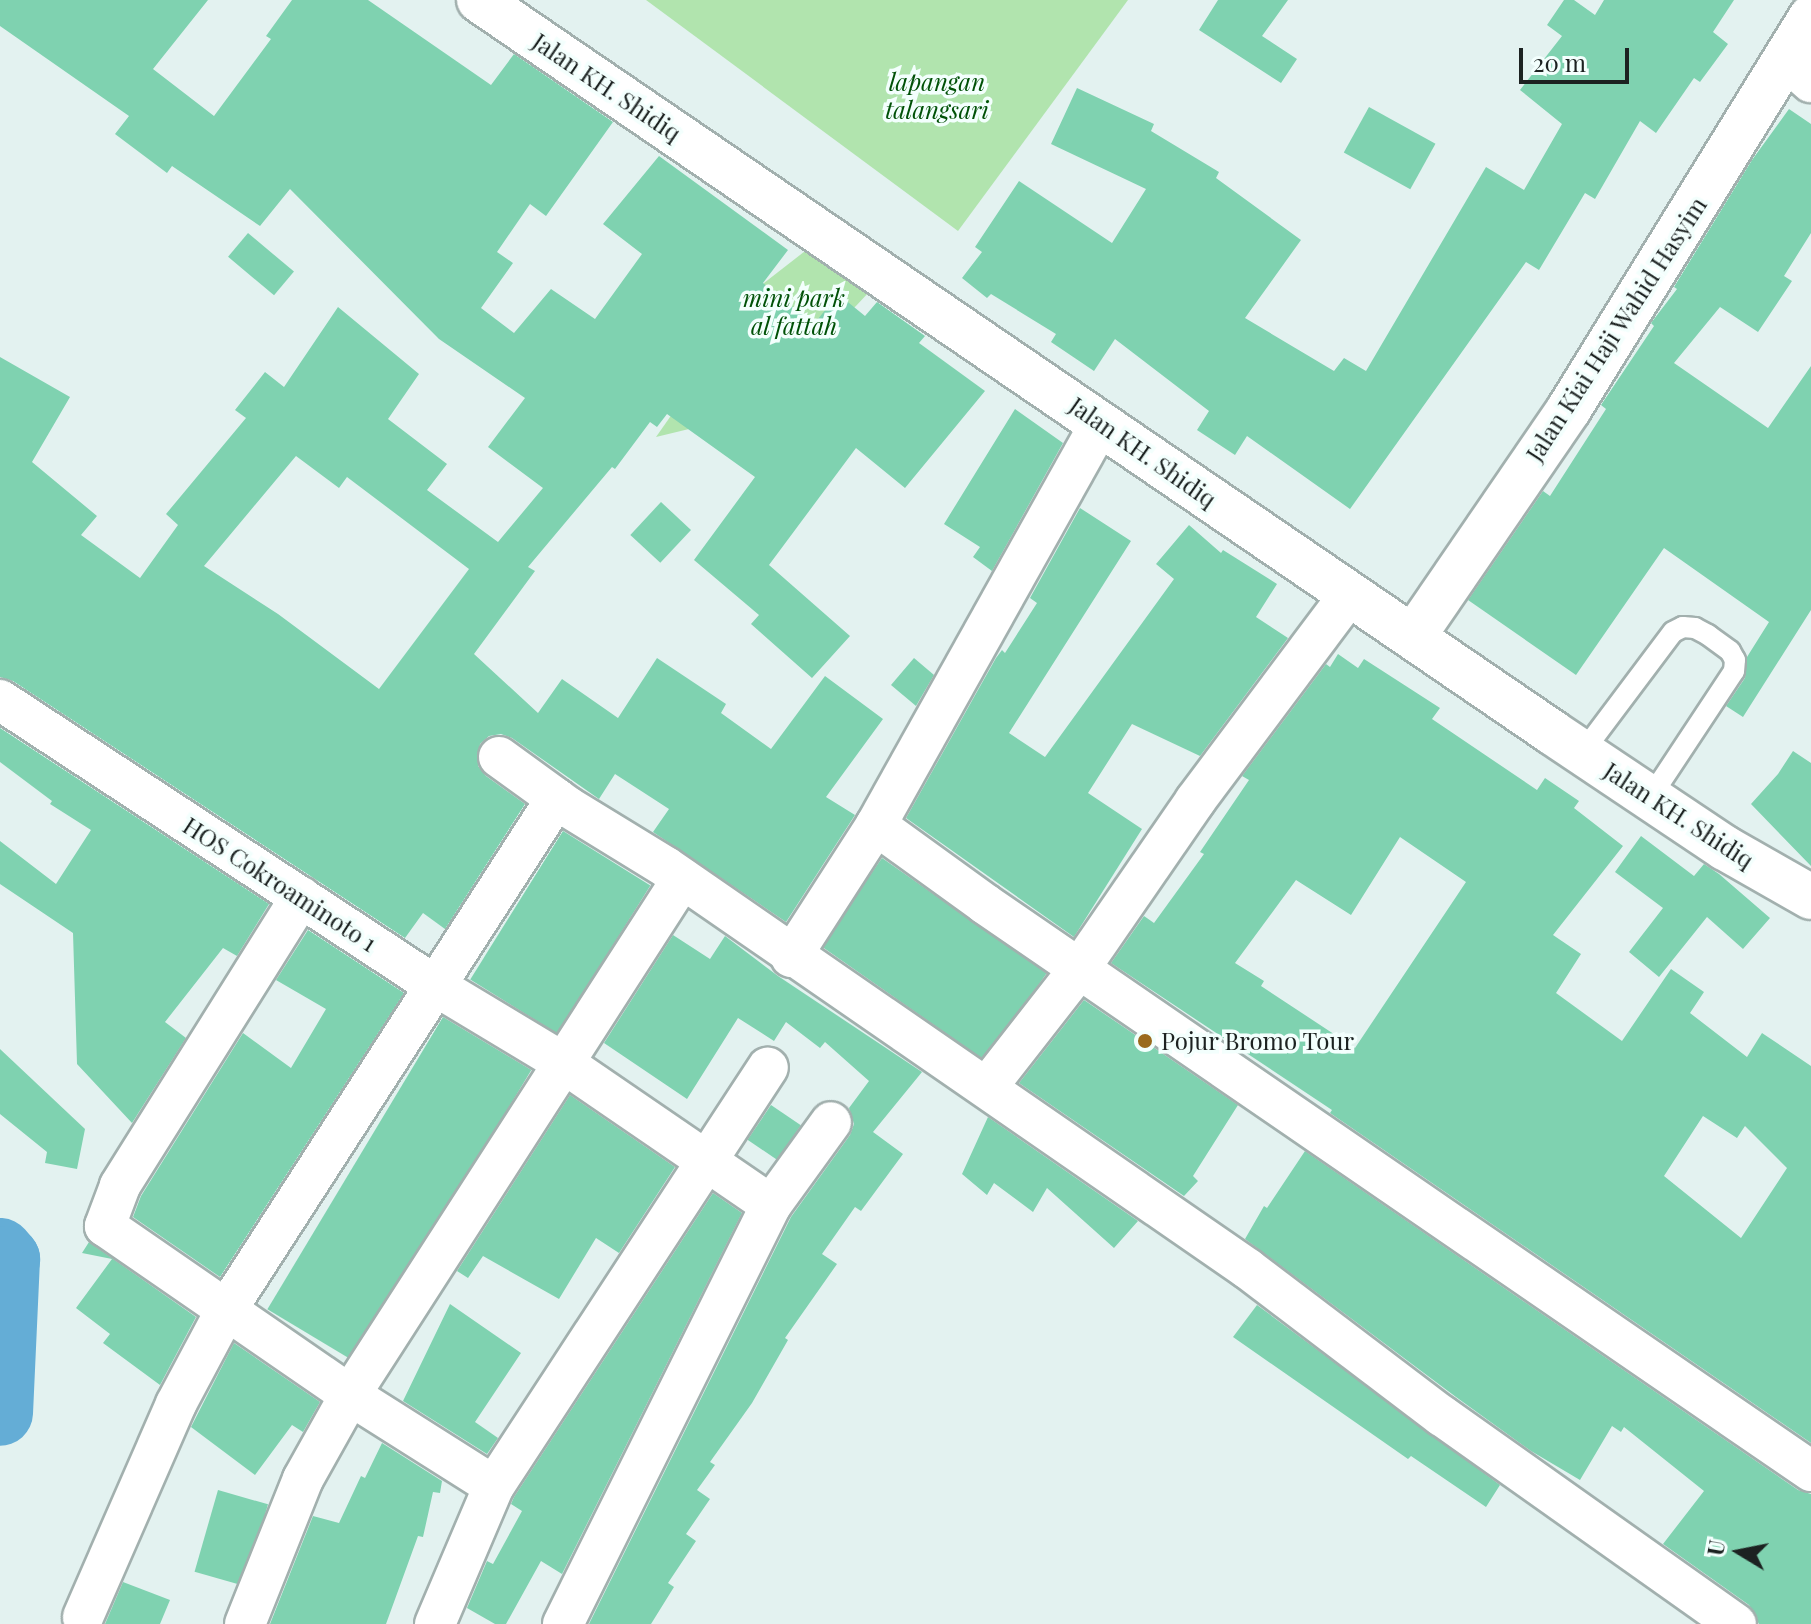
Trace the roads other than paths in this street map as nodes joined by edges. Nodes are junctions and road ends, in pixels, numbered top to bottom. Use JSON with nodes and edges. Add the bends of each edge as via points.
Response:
{"nodes":[{"id":1,"x":479,"y":0,"type":"edge"},
{"id":2,"x":1811,"y":17,"type":"edge"},
{"id":3,"x":1798,"y":70,"type":"edge"},
{"id":4,"x":1101,"y":423,"type":"junction"},
{"id":5,"x":1349,"y":595,"type":"junction"},
{"id":6,"x":1413,"y":637,"type":"junction"},
{"id":7,"x":0,"y":700,"type":"edge"},
{"id":8,"x":1582,"y":753,"type":"junction"},
{"id":9,"x":499,"y":757,"type":"dead end"},
{"id":10,"x":1650,"y":798,"type":"junction"},
{"id":11,"x":556,"y":799,"type":"junction"},
{"id":12,"x":876,"y":825,"type":"junction"},
{"id":13,"x":682,"y":879,"type":"junction"},
{"id":14,"x":301,"y":897,"type":"junction"},
{"id":15,"x":1811,"y":897,"type":"edge"},
{"id":16,"x":791,"y":957,"type":"junction"},
{"id":17,"x":1080,"y":968,"type":"junction"},
{"id":18,"x":434,"y":985,"type":"junction"},
{"id":19,"x":562,"y":1062,"type":"junction"},
{"id":20,"x":768,"y":1068,"type":"dead end"},
{"id":21,"x":987,"y":1087,"type":"junction"},
{"id":22,"x":831,"y":1122,"type":"dead end"},
{"id":23,"x":706,"y":1163,"type":"junction"},
{"id":24,"x":771,"y":1205,"type":"junction"},
{"id":25,"x":225,"y":1312,"type":"junction"},
{"id":26,"x":350,"y":1395,"type":"junction"},
{"id":27,"x":1811,"y":1471,"type":"edge"},
{"id":28,"x":494,"y":1486,"type":"junction"},
{"id":29,"x":83,"y":1617,"type":"dead end"},
{"id":30,"x":245,"y":1624,"type":"edge"},
{"id":31,"x":435,"y":1624,"type":"edge"},
{"id":32,"x":563,"y":1624,"type":"edge"},
{"id":33,"x":1736,"y":1624,"type":"edge"}],
"edges":[{"from":1,"to":4,"type":"main road","name":"Jalan KH. Shidiq"},
{"from":2,"to":3,"type":"main road","name":"Jalan Kiai Haji Wahid Hasyim"},
{"from":3,"to":6,"type":"main road","name":"Jalan Kiai Haji Wahid Hasyim"},
{"from":4,"to":5,"type":"main road","name":"Jalan KH. Shidiq"},
{"from":4,"to":12,"type":"street"},
{"from":5,"to":6,"type":"main road","name":"Jalan KH. Shidiq"},
{"from":5,"to":17,"type":"street","via":[[1195,801]]},
{"from":6,"to":8,"type":"main road","name":"Jalan KH. Shidiq"},
{"from":7,"to":14,"type":"street","name":"HOS Cokroaminoto 1"},
{"from":8,"to":10,"type":"main road","name":"Jalan KH. Shidiq"},
{"from":8,"to":10,"type":"lane","via":[[1673,632],[1695,628],[1708,635],[1730,651],[1734,671]]},
{"from":9,"to":11,"type":"street"},
{"from":10,"to":15,"type":"main road","name":"Jalan KH. Shidiq"},
{"from":11,"to":13,"type":"street"},
{"from":11,"to":18,"type":"street"},
{"from":12,"to":16,"type":"street"},
{"from":12,"to":17,"type":"street"},
{"from":13,"to":16,"type":"street"},
{"from":13,"to":19,"type":"street"},
{"from":14,"to":18,"type":"street","name":"HOS Cokroaminoto 1"},
{"from":14,"to":25,"type":"street","via":[[120,1186],[105,1226]]},
{"from":16,"to":21,"type":"street"},
{"from":17,"to":21,"type":"street"},
{"from":17,"to":27,"type":"street"},
{"from":18,"to":19,"type":"street","name":"HOS Cokroaminoto 1"},
{"from":18,"to":25,"type":"street"},
{"from":19,"to":23,"type":"street","name":"HOS Cokroaminoto 1"},
{"from":19,"to":26,"type":"street"},
{"from":20,"to":23,"type":"street"},
{"from":21,"to":33,"type":"street","via":[[1248,1269],[1442,1416]]},
{"from":22,"to":24,"type":"street"},
{"from":23,"to":24,"type":"street","name":"HOS Cokroaminoto 1"},
{"from":23,"to":28,"type":"street"},
{"from":24,"to":32,"type":"street"},
{"from":25,"to":26,"type":"street"},
{"from":25,"to":29,"type":"street","via":[[176,1404]]},
{"from":26,"to":28,"type":"street"},
{"from":26,"to":30,"type":"street","via":[[303,1479]]},
{"from":28,"to":31,"type":"street"}]}
